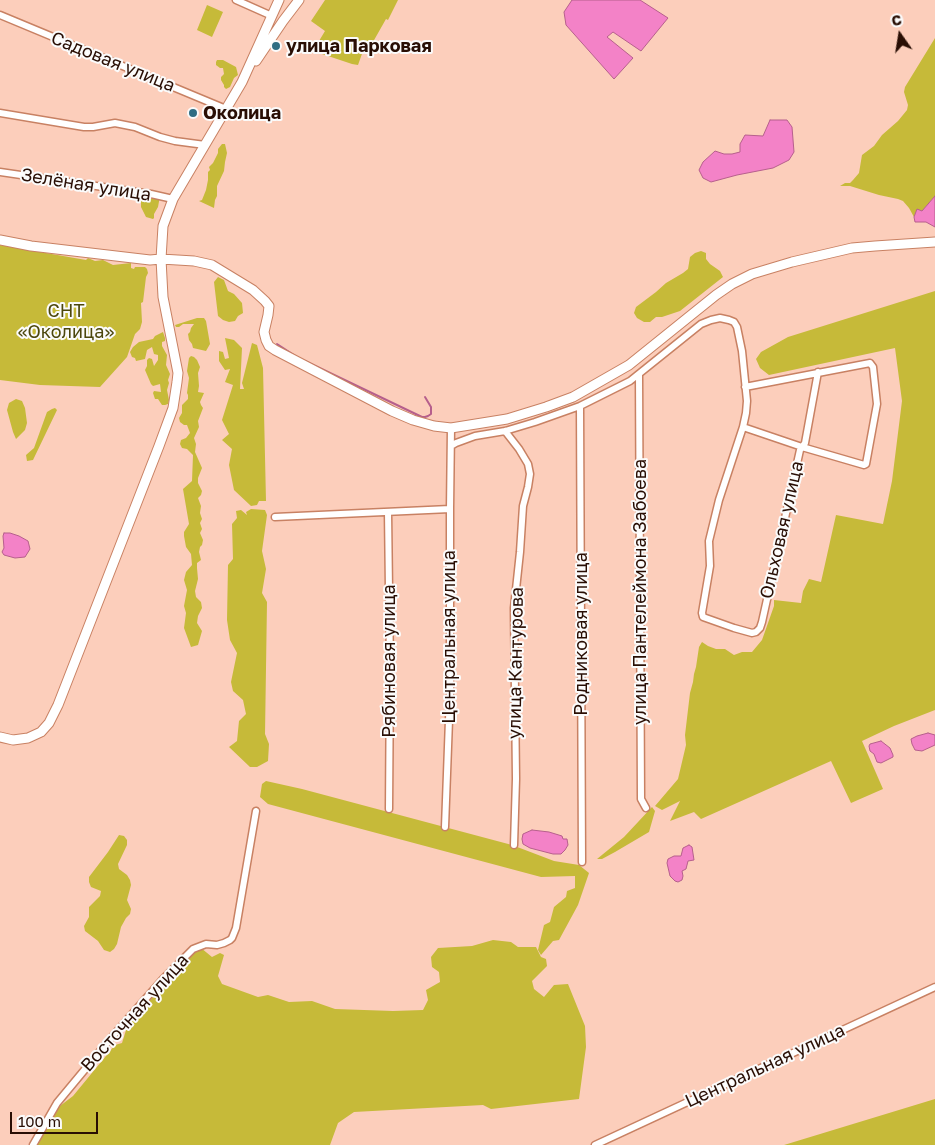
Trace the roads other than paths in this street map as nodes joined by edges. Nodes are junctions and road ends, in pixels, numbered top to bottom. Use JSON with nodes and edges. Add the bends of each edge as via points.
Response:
{"nodes":[{"id":1,"x":236,"y":0,"type":"edge"},
{"id":2,"x":279,"y":0,"type":"edge"},
{"id":3,"x":300,"y":0,"type":"edge"},
{"id":4,"x":0,"y":15,"type":"edge"},
{"id":5,"x":272,"y":16,"type":"junction"},
{"id":6,"x":242,"y":82,"type":"junction"},
{"id":7,"x":226,"y":109,"type":"junction"},
{"id":8,"x":0,"y":112,"type":"edge"},
{"id":9,"x":205,"y":145,"type":"junction"},
{"id":10,"x":0,"y":172,"type":"edge"},
{"id":11,"x":173,"y":199,"type":"junction"},
{"id":12,"x":0,"y":240,"type":"edge"},
{"id":13,"x":935,"y":242,"type":"edge"},
{"id":14,"x":161,"y":259,"type":"junction"},
{"id":15,"x":818,"y":372,"type":"junction"},
{"id":16,"x":639,"y":375,"type":"junction"},
{"id":17,"x":745,"y":387,"type":"junction"},
{"id":18,"x":580,"y":406,"type":"junction"},
{"id":19,"x":743,"y":427,"type":"junction"},
{"id":20,"x":451,"y":428,"type":"junction"},
{"id":21,"x":504,"y":431,"type":"junction"},
{"id":22,"x":451,"y":446,"type":"junction"},
{"id":23,"x":802,"y":447,"type":"junction"},
{"id":24,"x":450,"y":509,"type":"junction"},
{"id":25,"x":388,"y":512,"type":"junction"},
{"id":26,"x":275,"y":516,"type":"dead end"},
{"id":27,"x":0,"y":737,"type":"edge"},
{"id":28,"x":646,"y":808,"type":"dead end"},
{"id":29,"x":389,"y":809,"type":"dead end"},
{"id":30,"x":256,"y":811,"type":"dead end"},
{"id":31,"x":445,"y":827,"type":"dead end"},
{"id":32,"x":514,"y":845,"type":"dead end"},
{"id":33,"x":582,"y":862,"type":"dead end"},
{"id":34,"x":935,"y":987,"type":"edge"},
{"id":35,"x":33,"y":1145,"type":"edge"},
{"id":36,"x":595,"y":1145,"type":"edge"}],
"edges":[{"from":1,"to":5,"type":"street"},
{"from":2,"to":5,"type":"street"},
{"from":3,"to":6,"type":"street"},
{"from":4,"to":7,"type":"street","name":"Садовая улица"},
{"from":5,"to":6,"type":"street"},
{"from":6,"to":7,"type":"street"},
{"from":7,"to":9,"type":"street"},
{"from":8,"to":9,"type":"street","via":[[94,127],[115,123],[175,141]]},
{"from":9,"to":11,"type":"street"},
{"from":10,"to":11,"type":"street","name":"Зелёная улица"},
{"from":11,"to":14,"type":"street","via":[[163,226]]},
{"from":12,"to":14,"type":"street"},
{"from":13,"to":20,"type":"street","via":[[852,248],[752,274],[716,295],[629,365],[572,397],[507,419]]},
{"from":14,"to":20,"type":"street","via":[[212,265],[253,290],[269,306],[264,332],[269,346],[275,350],[392,411],[413,420]]},
{"from":14,"to":27,"type":"street","via":[[163,297],[178,373],[173,408],[49,724],[37,735],[23,740]]},
{"from":15,"to":17,"type":"street"},
{"from":15,"to":23,"type":"street","name":"Ольховая улица"},
{"from":15,"to":23,"type":"street","via":[[870,363],[873,367],[877,408],[866,464],[860,465]]},
{"from":16,"to":17,"type":"street","via":[[701,324],[720,318],[734,322],[737,327]]},
{"from":16,"to":18,"type":"street"},
{"from":16,"to":28,"type":"street","name":"улица Пантелеймона Забоева","via":[[641,798]]},
{"from":17,"to":19,"type":"street","via":[[747,406]]},
{"from":18,"to":21,"type":"street"},
{"from":18,"to":33,"type":"street","name":"Родниковая улица"},
{"from":19,"to":23,"type":"street"},
{"from":19,"to":23,"type":"street","name":"Ольховая улица","via":[[709,541],[710,566],[702,606],[703,617],[734,628],[752,633],[760,628]]},
{"from":20,"to":22,"type":"street","name":"Центральная улица"},
{"from":21,"to":22,"type":"street","via":[[475,436]]},
{"from":21,"to":32,"type":"street","name":"улица Кантурова","via":[[519,449],[530,474],[523,506],[514,608]]},
{"from":22,"to":24,"type":"street","name":"Центральная улица"},
{"from":24,"to":25,"type":"street"},
{"from":24,"to":31,"type":"street","name":"Центральная улица","via":[[450,693]]},
{"from":25,"to":26,"type":"street"},
{"from":25,"to":29,"type":"street","name":"Рябиновая улица"},
{"from":30,"to":35,"type":"street","name":"Восточная улица","via":[[232,938],[220,944],[197,946],[163,979],[57,1103]]},
{"from":34,"to":36,"type":"street","name":"Центральная улица"}]}
